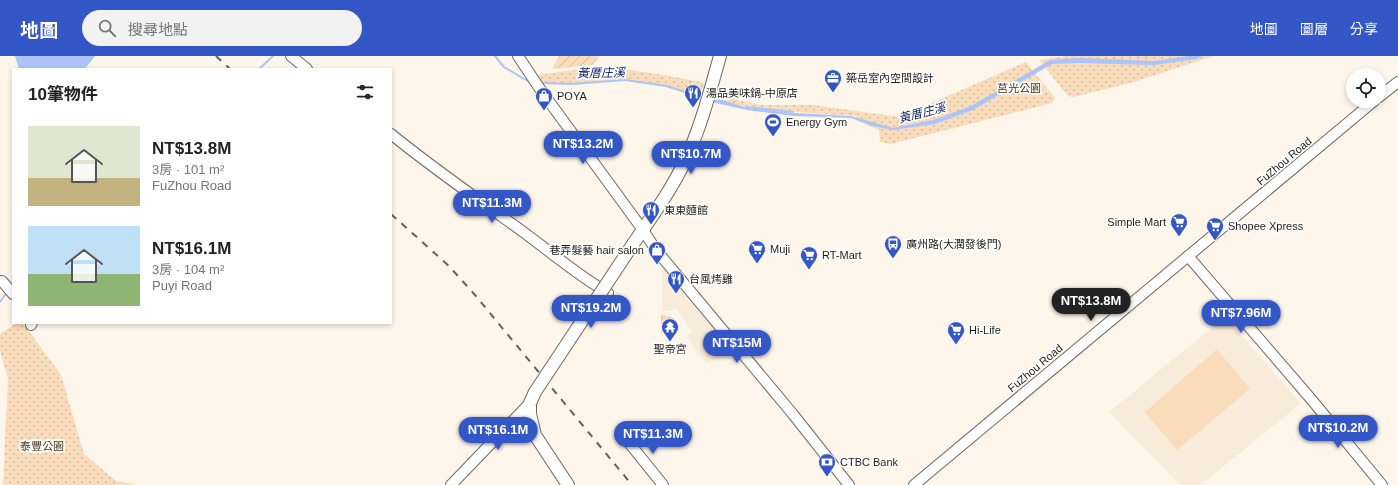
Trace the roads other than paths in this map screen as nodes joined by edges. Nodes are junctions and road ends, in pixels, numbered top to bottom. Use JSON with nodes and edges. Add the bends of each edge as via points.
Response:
{"nodes":[{"id":1,"x":290,"y":56,"type":"edge"},
{"id":2,"x":518,"y":56,"type":"edge"},
{"id":3,"x":720,"y":56,"type":"edge"},
{"id":4,"x":306,"y":68,"type":"edge"},
{"id":5,"x":1398,"y":82,"type":"edge"},
{"id":6,"x":1386,"y":91,"type":"edge"},
{"id":7,"x":1366,"y":108,"type":"edge"},
{"id":8,"x":392,"y":135,"type":"edge"},
{"id":9,"x":643,"y":230,"type":"junction"},
{"id":10,"x":1188,"y":256,"type":"junction"},
{"id":11,"x":2,"y":281,"type":"dead end"},
{"id":12,"x":11,"y":292,"type":"edge"},
{"id":13,"x":608,"y":293,"type":"dead end"},
{"id":14,"x":530,"y":403,"type":"junction"},
{"id":15,"x":626,"y":439,"type":"dead end"},
{"id":16,"x":451,"y":485,"type":"edge"},
{"id":17,"x":568,"y":485,"type":"edge"},
{"id":18,"x":663,"y":485,"type":"edge"},
{"id":19,"x":849,"y":485,"type":"edge"},
{"id":20,"x":914,"y":485,"type":"edge"},
{"id":21,"x":1382,"y":485,"type":"edge"}],
"edges":[{"from":1,"to":4,"type":"street"},
{"from":2,"to":9,"type":"street"},
{"from":3,"to":9,"type":"main road","via":[[685,162]]},
{"from":5,"to":6,"type":"street"},
{"from":7,"to":10,"type":"street","name":"FuZhou Road"},
{"from":8,"to":13,"type":"street","via":[[436,171]]},
{"from":9,"to":14,"type":"main road","bridge":true},
{"from":9,"to":19,"type":"street","via":[[656,250]]},
{"from":10,"to":20,"type":"street","name":"FuZhou Road"},
{"from":10,"to":21,"type":"street"},
{"from":11,"to":12,"type":"street"},
{"from":14,"to":16,"type":"street"},
{"from":14,"to":17,"type":"main road","via":[[535,435]]},
{"from":15,"to":18,"type":"street"}]}
